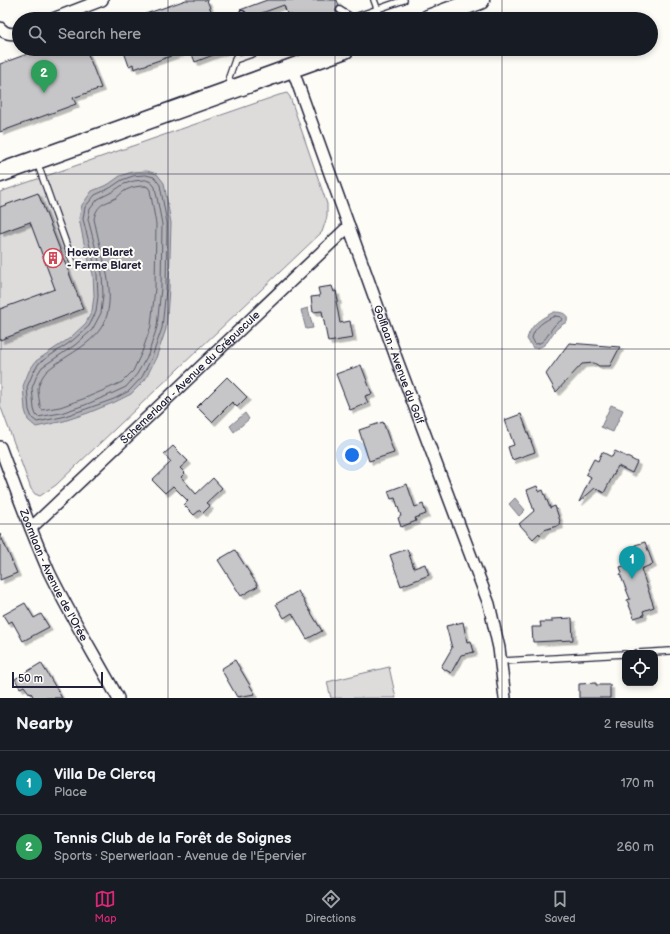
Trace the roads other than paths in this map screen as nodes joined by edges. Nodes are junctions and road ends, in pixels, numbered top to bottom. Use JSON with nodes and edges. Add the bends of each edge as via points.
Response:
{"nodes":[{"id":1,"x":102,"y":0,"type":"edge"},
{"id":2,"x":374,"y":0,"type":"edge"},
{"id":3,"x":404,"y":0,"type":"edge"},
{"id":4,"x":480,"y":0,"type":"edge"},
{"id":5,"x":340,"y":10,"type":"dead end"},
{"id":6,"x":378,"y":10,"type":"junction"},
{"id":7,"x":71,"y":12,"type":"edge"},
{"id":8,"x":343,"y":12,"type":"edge"},
{"id":9,"x":371,"y":12,"type":"edge"},
{"id":10,"x":447,"y":12,"type":"edge"},
{"id":11,"x":0,"y":28,"type":"edge"},
{"id":12,"x":12,"y":34,"type":"edge"},
{"id":13,"x":236,"y":56,"type":"edge"},
{"id":14,"x":246,"y":56,"type":"edge"},
{"id":15,"x":325,"y":56,"type":"edge"},
{"id":16,"x":235,"y":60,"type":"junction"},
{"id":17,"x":292,"y":68,"type":"junction"},
{"id":18,"x":232,"y":90,"type":"junction"},
{"id":19,"x":36,"y":160,"type":"junction"},
{"id":20,"x":0,"y":173,"type":"edge"},
{"id":21,"x":349,"y":226,"type":"junction"},
{"id":22,"x":73,"y":263,"type":"dead end"},
{"id":23,"x":0,"y":448,"type":"edge"},
{"id":24,"x":31,"y":528,"type":"junction"},
{"id":25,"x":670,"y":651,"type":"edge"},
{"id":26,"x":658,"y":652,"type":"edge"},
{"id":27,"x":622,"y":654,"type":"edge"},
{"id":28,"x":500,"y":661,"type":"junction"},
{"id":29,"x":118,"y":698,"type":"edge"},
{"id":30,"x":505,"y":698,"type":"edge"}],
"edges":[{"from":1,"to":7,"type":"street"},
{"from":2,"to":6,"type":"lane"},
{"from":3,"to":6,"type":"lane"},
{"from":4,"to":10,"type":"main road"},
{"from":5,"to":8,"type":"lane"},
{"from":6,"to":9,"type":"lane"},
{"from":11,"to":12,"type":"street"},
{"from":13,"to":16,"type":"lane"},
{"from":14,"to":16,"type":"lane"},
{"from":15,"to":17,"type":"main road"},
{"from":16,"to":18,"type":"lane","via":[[229,76]]},
{"from":17,"to":18,"type":"main road"},
{"from":17,"to":21,"type":"street","name":"Golflaan - Avenue du Golf"},
{"from":18,"to":19,"type":"main road"},
{"from":19,"to":20,"type":"main road"},
{"from":19,"to":22,"type":"lane"},
{"from":21,"to":24,"type":"street","name":"Schemerlaan - Avenue du Crépuscule"},
{"from":21,"to":28,"type":"street","name":"Golflaan - Avenue du Golf","via":[[489,604]]},
{"from":23,"to":24,"type":"street","name":"Zoomlaan - Avenue de l'Orée"},
{"from":24,"to":29,"type":"street","name":"Zoomlaan - Avenue de l'Orée","via":[[71,614]]},
{"from":25,"to":26,"type":"lane"},
{"from":27,"to":28,"type":"lane"},
{"from":28,"to":30,"type":"street","name":"Golflaan - Avenue du Golf"}]}
